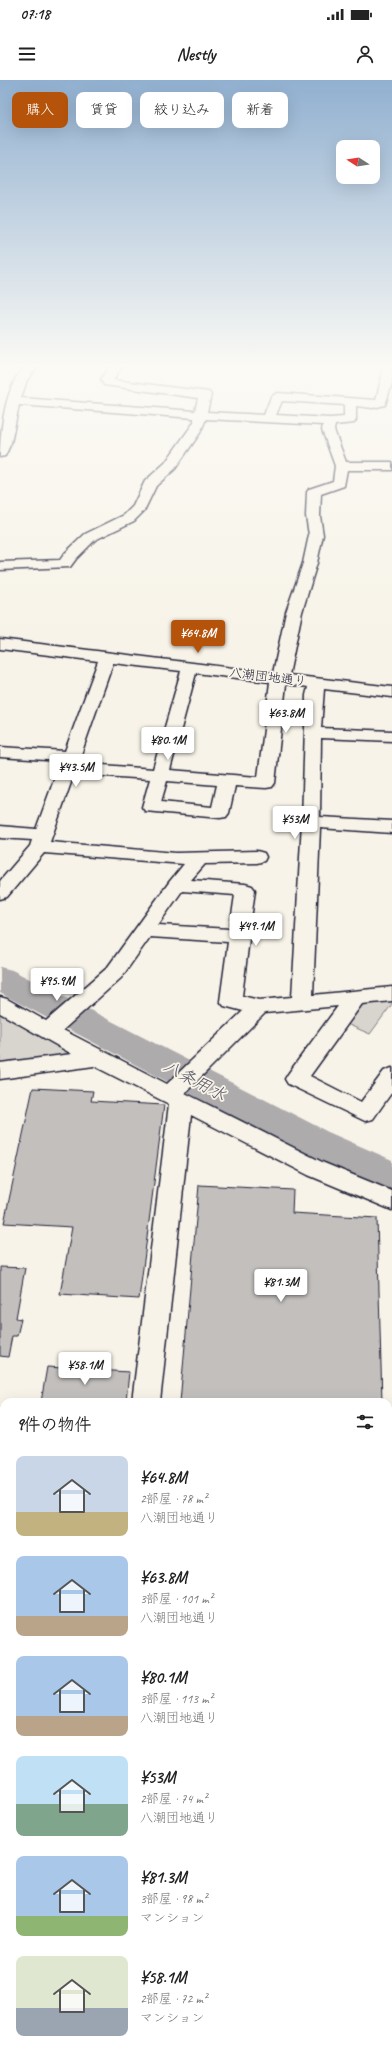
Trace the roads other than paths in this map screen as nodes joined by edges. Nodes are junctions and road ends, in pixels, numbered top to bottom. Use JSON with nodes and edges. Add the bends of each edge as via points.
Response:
{"nodes":[{"id":1,"x":177,"y":456,"type":"edge"},
{"id":2,"x":337,"y":456,"type":"edge"},
{"id":3,"x":341,"y":466,"type":"junction"},
{"id":4,"x":392,"y":466,"type":"edge"},
{"id":5,"x":0,"y":566,"type":"edge"},
{"id":6,"x":2,"y":649,"type":"edge"},
{"id":7,"x":107,"y":657,"type":"junction"},
{"id":8,"x":190,"y":667,"type":"junction"},
{"id":9,"x":280,"y":677,"type":"junction"},
{"id":10,"x":317,"y":682,"type":"junction"},
{"id":11,"x":392,"y":692,"type":"edge"},
{"id":12,"x":313,"y":733,"type":"junction"},
{"id":13,"x":392,"y":736,"type":"edge"},
{"id":14,"x":0,"y":752,"type":"edge"},
{"id":15,"x":70,"y":763,"type":"junction"},
{"id":16,"x":159,"y":775,"type":"junction"},
{"id":17,"x":226,"y":781,"type":"junction"},
{"id":18,"x":311,"y":822,"type":"junction"},
{"id":19,"x":392,"y":827,"type":"edge"},
{"id":20,"x":0,"y":832,"type":"edge"},
{"id":21,"x":42,"y":841,"type":"junction"},
{"id":22,"x":257,"y":857,"type":"dead end"},
{"id":23,"x":199,"y":858,"type":"junction"},
{"id":24,"x":177,"y":885,"type":"junction"},
{"id":25,"x":0,"y":893,"type":"edge"},
{"id":26,"x":146,"y":930,"type":"junction"},
{"id":27,"x":241,"y":936,"type":"junction"},
{"id":28,"x":392,"y":994,"type":"edge"},
{"id":29,"x":356,"y":997,"type":"junction"},
{"id":30,"x":302,"y":1002,"type":"junction"},
{"id":31,"x":0,"y":1004,"type":"edge"},
{"id":32,"x":259,"y":1007,"type":"junction"},
{"id":33,"x":53,"y":1027,"type":"junction"},
{"id":34,"x":97,"y":1058,"type":"junction"},
{"id":35,"x":0,"y":1071,"type":"edge"},
{"id":36,"x":392,"y":1076,"type":"edge"},
{"id":37,"x":177,"y":1094,"type":"junction"},
{"id":38,"x":392,"y":1201,"type":"edge"},
{"id":39,"x":146,"y":1398,"type":"edge"}],
"edges":[{"from":1,"to":5,"type":"street","via":[[150,484],[139,508],[130,518],[90,537],[65,564]]},
{"from":2,"to":3,"type":"street"},
{"from":3,"to":4,"type":"street"},
{"from":3,"to":9,"type":"street","via":[[339,482],[332,487],[314,492],[313,516],[316,535],[310,564],[294,612]]},
{"from":6,"to":7,"type":"street","name":"八潮団地通り"},
{"from":7,"to":8,"type":"street","name":"八潮団地通り"},
{"from":7,"to":15,"type":"street"},
{"from":8,"to":9,"type":"street","name":"八潮団地通り"},
{"from":8,"to":16,"type":"street"},
{"from":9,"to":10,"type":"street","name":"八潮団地通り"},
{"from":9,"to":17,"type":"street","via":[[266,783]]},
{"from":10,"to":11,"type":"street","name":"八潮団地通り"},
{"from":10,"to":12,"type":"street"},
{"from":12,"to":13,"type":"street"},
{"from":12,"to":18,"type":"street"},
{"from":14,"to":15,"type":"street"},
{"from":15,"to":16,"type":"street"},
{"from":15,"to":21,"type":"street"},
{"from":16,"to":17,"type":"street"},
{"from":16,"to":17,"type":"street","via":[[151,807],[220,813]]},
{"from":18,"to":19,"type":"street"},
{"from":18,"to":30,"type":"street"},
{"from":20,"to":21,"type":"street"},
{"from":21,"to":23,"type":"street","via":[[176,859]]},
{"from":21,"to":25,"type":"street"},
{"from":22,"to":23,"type":"street"},
{"from":23,"to":24,"type":"street"},
{"from":24,"to":26,"type":"street"},
{"from":24,"to":27,"type":"street","via":[[245,890]]},
{"from":26,"to":27,"type":"street"},
{"from":26,"to":33,"type":"street","via":[[114,973]]},
{"from":27,"to":32,"type":"street","via":[[231,1001]]},
{"from":28,"to":29,"type":"street"},
{"from":29,"to":30,"type":"street"},
{"from":29,"to":36,"type":"street","via":[[296,1079],[365,1113]]},
{"from":30,"to":32,"type":"street"},
{"from":31,"to":33,"type":"street"},
{"from":32,"to":37,"type":"street"},
{"from":33,"to":34,"type":"street"},
{"from":34,"to":35,"type":"street"},
{"from":34,"to":37,"type":"street"},
{"from":37,"to":38,"type":"street","via":[[316,1168]]},
{"from":37,"to":39,"type":"street"}]}
